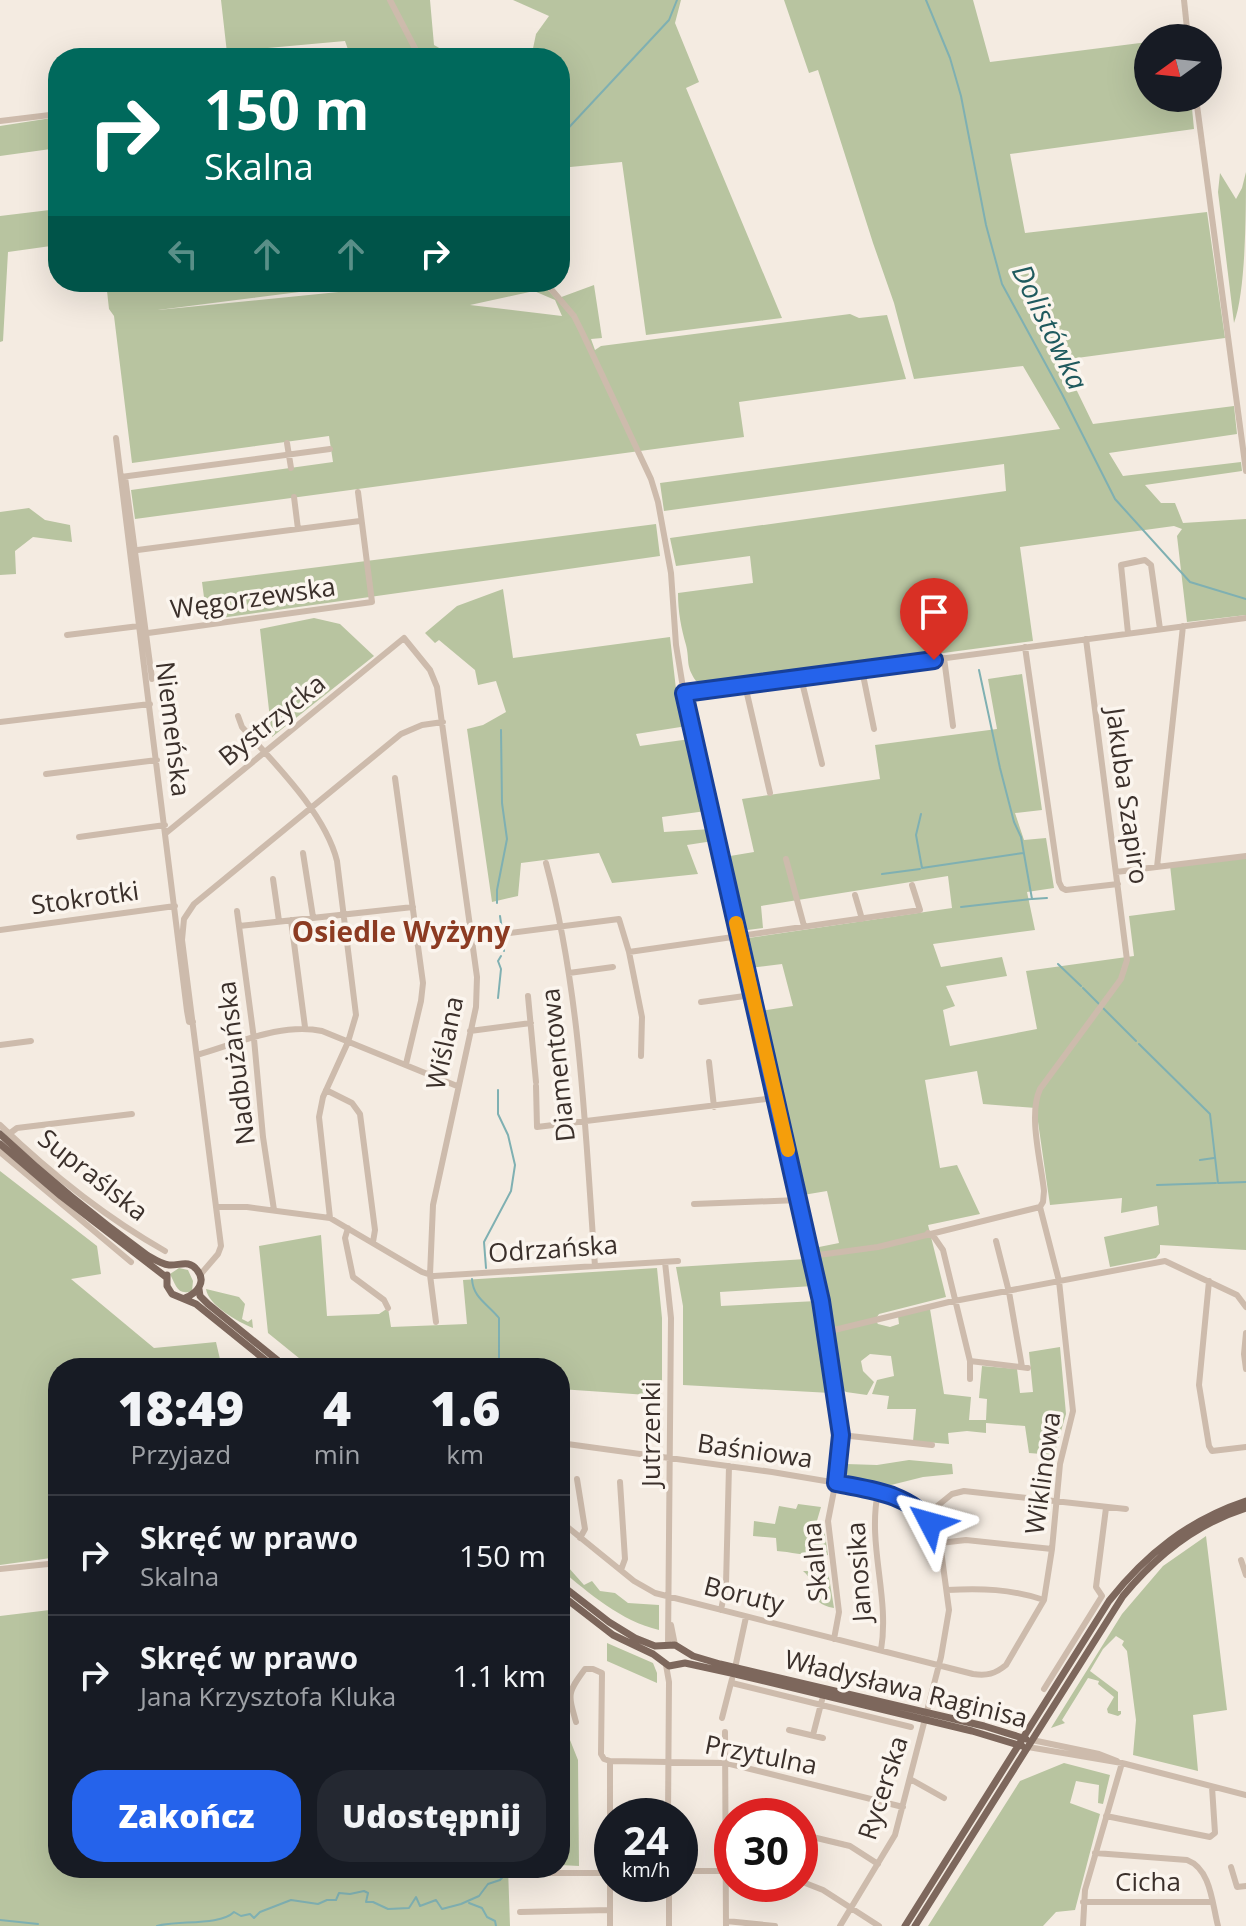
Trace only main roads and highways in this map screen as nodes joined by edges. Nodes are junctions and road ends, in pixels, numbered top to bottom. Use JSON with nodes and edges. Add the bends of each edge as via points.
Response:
{"nodes":[{"id":1,"x":4,"y":1134,"type":"edge"},
{"id":2,"x":0,"y":1144,"type":"edge"},
{"id":3,"x":174,"y":1265,"type":"junction"},
{"id":4,"x":166,"y":1277,"type":"junction"},
{"id":5,"x":199,"y":1289,"type":"junction"},
{"id":6,"x":185,"y":1298,"type":"junction"},
{"id":7,"x":263,"y":1358,"type":"edge"},
{"id":8,"x":275,"y":1358,"type":"edge"},
{"id":9,"x":1246,"y":1501,"type":"edge"},
{"id":10,"x":1246,"y":1508,"type":"edge"},
{"id":11,"x":570,"y":1591,"type":"edge"},
{"id":12,"x":570,"y":1602,"type":"edge"},
{"id":13,"x":672,"y":1646,"type":"junction"},
{"id":14,"x":670,"y":1663,"type":"junction"},
{"id":15,"x":733,"y":1670,"type":"junction"},
{"id":16,"x":1051,"y":1693,"type":"junction"},
{"id":17,"x":887,"y":1708,"type":"junction"},
{"id":18,"x":1025,"y":1743,"type":"junction"},
{"id":19,"x":905,"y":1926,"type":"edge"},
{"id":20,"x":915,"y":1926,"type":"edge"}],
"edges":[{"from":1,"to":3,"type":"main road","via":[[135,1246]]},
{"from":2,"to":4,"type":"main road"},
{"from":3,"to":4,"type":"main road"},
{"from":3,"to":5,"type":"main road","via":[[193,1266],[200,1275]]},
{"from":4,"to":6,"type":"main road","via":[[172,1294]]},
{"from":5,"to":6,"type":"main road"},
{"from":5,"to":8,"type":"main road","via":[[202,1298]]},
{"from":6,"to":7,"type":"main road"},
{"from":9,"to":16,"type":"main road","via":[[1198,1521],[1141,1563],[1109,1601]]},
{"from":10,"to":16,"type":"main road","via":[[1186,1536],[1149,1567]]},
{"from":11,"to":13,"type":"main road","name":"Władysława Raginisa","via":[[626,1633],[655,1646]]},
{"from":12,"to":14,"type":"main road","name":"Władysława Raginisa","via":[[606,1631]]},
{"from":13,"to":14,"type":"main road","via":[[661,1651]]},
{"from":13,"to":14,"type":"main road","via":[[682,1657]]},
{"from":13,"to":15,"type":"main road","name":"Władysława Raginisa"},
{"from":14,"to":15,"type":"main road","name":"Władysława Raginisa"},
{"from":15,"to":17,"type":"main road","name":"Władysława Raginisa"},
{"from":15,"to":17,"type":"main road","name":"Władysława Raginisa","via":[[822,1700]]},
{"from":16,"to":18,"type":"main road"},
{"from":17,"to":18,"type":"main road","name":"Władysława Raginisa"},
{"from":18,"to":19,"type":"main road"},
{"from":18,"to":20,"type":"main road"}]}
